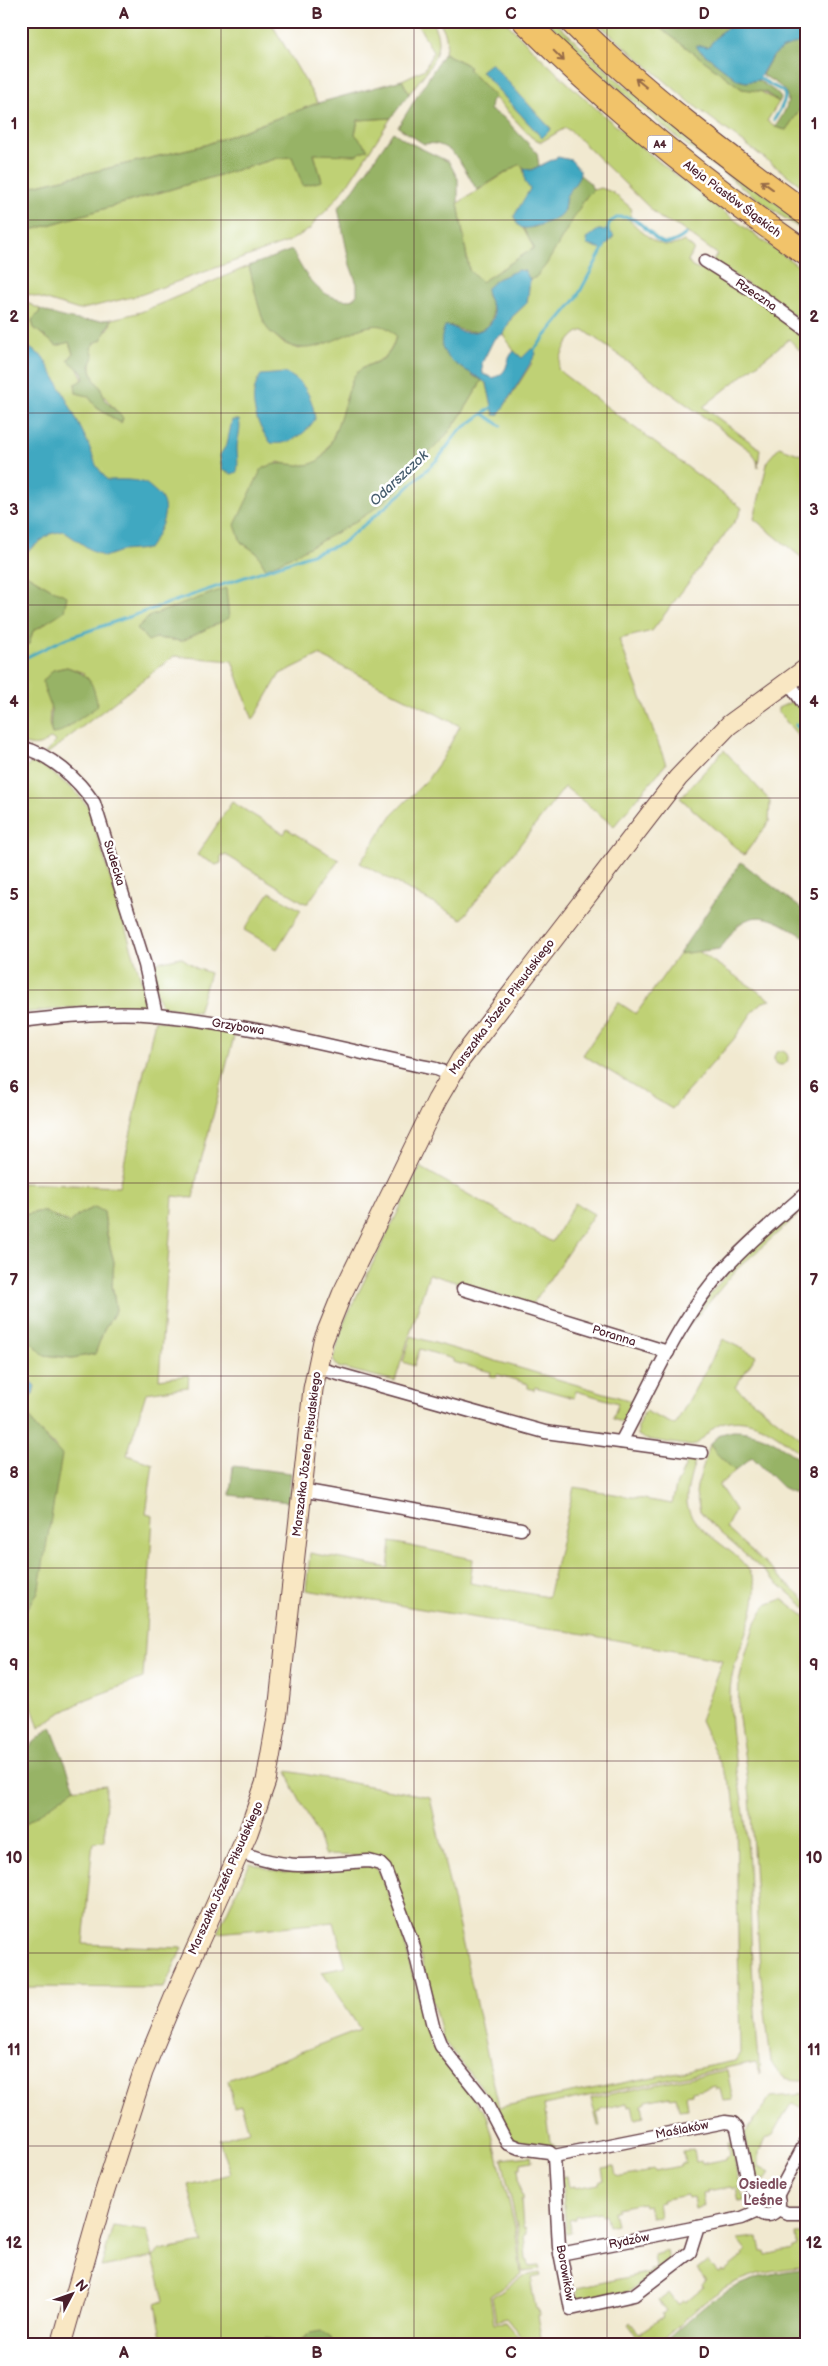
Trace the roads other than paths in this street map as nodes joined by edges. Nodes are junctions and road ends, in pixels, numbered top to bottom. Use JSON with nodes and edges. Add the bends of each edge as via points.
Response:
{"nodes":[{"id":1,"x":525,"y":21,"type":"edge"},
{"id":2,"x":571,"y":21,"type":"edge"},
{"id":3,"x":807,"y":214,"type":"edge"},
{"id":4,"x":807,"y":254,"type":"edge"},
{"id":5,"x":705,"y":261,"type":"dead end"},
{"id":6,"x":807,"y":330,"type":"edge"},
{"id":7,"x":807,"y":668,"type":"edge"},
{"id":8,"x":788,"y":680,"type":"junction"},
{"id":9,"x":807,"y":709,"type":"edge"},
{"id":10,"x":21,"y":747,"type":"edge"},
{"id":11,"x":156,"y":1015,"type":"junction"},
{"id":12,"x":21,"y":1021,"type":"edge"},
{"id":13,"x":451,"y":1075,"type":"junction"},
{"id":14,"x":807,"y":1192,"type":"edge"},
{"id":15,"x":463,"y":1290,"type":"dead end"},
{"id":16,"x":668,"y":1352,"type":"junction"},
{"id":17,"x":317,"y":1368,"type":"junction"},
{"id":18,"x":621,"y":1442,"type":"junction"},
{"id":19,"x":702,"y":1453,"type":"dead end"},
{"id":20,"x":301,"y":1490,"type":"junction"},
{"id":21,"x":521,"y":1529,"type":"dead end"},
{"id":22,"x":240,"y":1852,"type":"junction"},
{"id":23,"x":807,"y":2140,"type":"edge"},
{"id":24,"x":554,"y":2156,"type":"junction"},
{"id":25,"x":758,"y":2196,"type":"junction"},
{"id":26,"x":777,"y":2203,"type":"junction"},
{"id":27,"x":758,"y":2211,"type":"junction"},
{"id":28,"x":807,"y":2213,"type":"edge"},
{"id":29,"x":698,"y":2227,"type":"junction"},
{"id":30,"x":560,"y":2254,"type":"junction"},
{"id":31,"x":61,"y":2345,"type":"edge"}],
"edges":[{"from":1,"to":4,"type":"highway","name":"Aleja Piastów Śląskich","number":"A4","one_way":true,"via":[[575,71],[675,156]]},
{"from":3,"to":2,"type":"highway","one_way":true,"via":[[705,137]]},
{"from":5,"to":6,"type":"street","name":"Rzeczna"},
{"from":7,"to":8,"type":"street","name":"Marszałka Józefa Piłsudskiego"},
{"from":8,"to":9,"type":"street"},
{"from":8,"to":13,"type":"street","name":"Marszałka Józefa Piłsudskiego","via":[[729,725],[678,778]]},
{"from":10,"to":11,"type":"street","name":"Sudecka","via":[[50,761],[78,784],[94,803],[145,966]]},
{"from":11,"to":12,"type":"street","name":"Grzybowa","via":[[77,1016]]},
{"from":11,"to":13,"type":"street","name":"Grzybowa","via":[[279,1034]]},
{"from":13,"to":17,"type":"street","name":"Marszałka Józefa Piłsudskiego","via":[[342,1294],[326,1332]]},
{"from":14,"to":16,"type":"street","via":[[725,1267],[694,1307]]},
{"from":15,"to":16,"type":"street","name":"Poranna"},
{"from":16,"to":18,"type":"street"},
{"from":17,"to":18,"type":"street","via":[[545,1432]]},
{"from":17,"to":20,"type":"street","name":"Marszałka Józefa Piłsudskiego"},
{"from":18,"to":19,"type":"street"},
{"from":20,"to":21,"type":"street"},
{"from":20,"to":22,"type":"street","name":"Marszałka Józefa Piłsudskiego","via":[[270,1765],[258,1809]]},
{"from":22,"to":24,"type":"street","via":[[288,1866],[370,1861],[380,1864],[385,1869],[413,1944],[437,2039],[494,2114],[507,2143],[549,2152]]},
{"from":22,"to":31,"type":"street","name":"Marszałka Józefa Piłsudskiego","via":[[143,2072],[98,2213]]},
{"from":23,"to":26,"type":"street"},
{"from":24,"to":25,"type":"street","name":"Maślaków","via":[[733,2123],[737,2128],[749,2186]]},
{"from":24,"to":30,"type":"street","name":"Borowików"},
{"from":25,"to":26,"type":"street","via":[[769,2191]]},
{"from":25,"to":27,"type":"street","via":[[755,2206]]},
{"from":26,"to":27,"type":"street","via":[[770,2216]]},
{"from":26,"to":28,"type":"street","via":[[786,2213]]},
{"from":27,"to":29,"type":"street","via":[[742,2218]]},
{"from":29,"to":30,"type":"street","name":"Rydzów"},
{"from":29,"to":30,"type":"street","name":"Borowików","via":[[690,2252],[634,2295],[571,2309]]}]}
